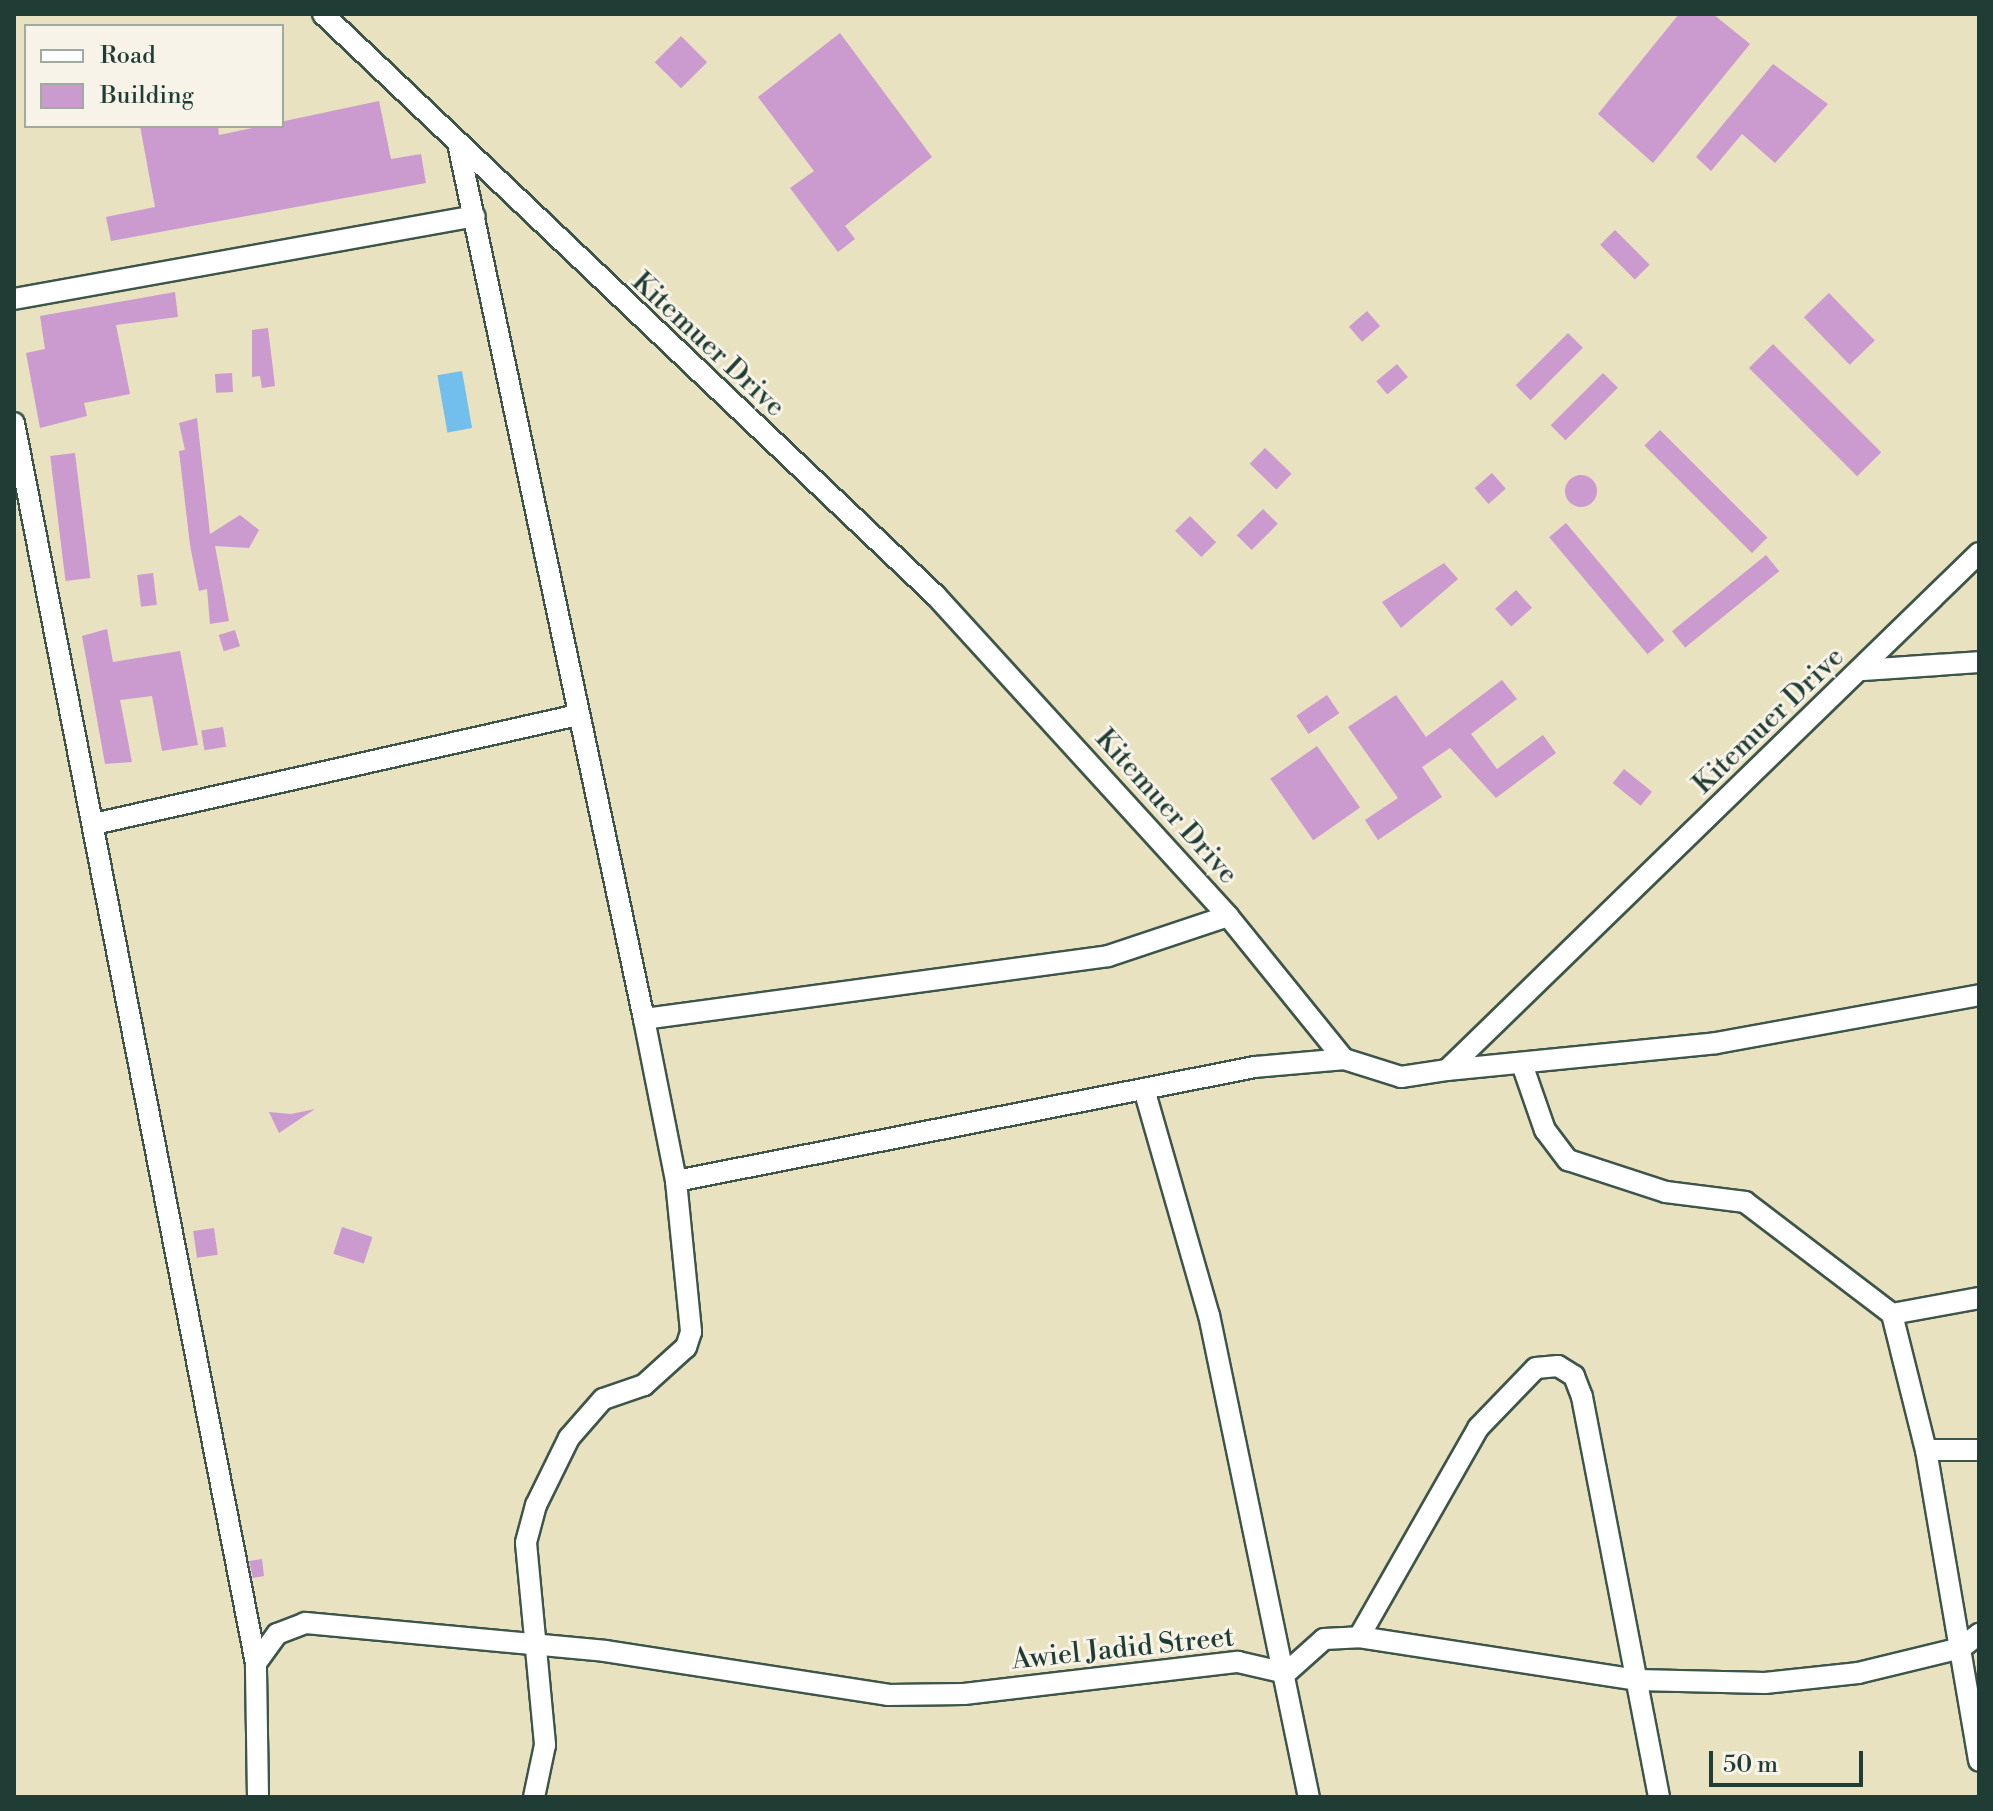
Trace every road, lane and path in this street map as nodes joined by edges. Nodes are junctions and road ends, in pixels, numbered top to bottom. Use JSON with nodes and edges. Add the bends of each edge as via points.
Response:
{"nodes":[{"id":1,"x":323,"y":14,"type":"edge"},
{"id":2,"x":459,"y":148,"type":"junction"},
{"id":3,"x":475,"y":216,"type":"junction"},
{"id":4,"x":14,"y":299,"type":"edge"},
{"id":5,"x":14,"y":423,"type":"edge"},
{"id":6,"x":1979,"y":553,"type":"edge"},
{"id":7,"x":1979,"y":662,"type":"edge"},
{"id":8,"x":1863,"y":670,"type":"junction"},
{"id":9,"x":576,"y":715,"type":"junction"},
{"id":10,"x":94,"y":824,"type":"junction"},
{"id":11,"x":1228,"y":916,"type":"junction"},
{"id":12,"x":1979,"y":995,"type":"edge"},
{"id":13,"x":644,"y":1019,"type":"junction"},
{"id":14,"x":1344,"y":1059,"type":"junction"},
{"id":15,"x":1523,"y":1067,"type":"junction"},
{"id":16,"x":1447,"y":1070,"type":"junction"},
{"id":17,"x":1144,"y":1089,"type":"junction"},
{"id":18,"x":676,"y":1181,"type":"junction"},
{"id":19,"x":1979,"y":1298,"type":"edge"},
{"id":20,"x":1892,"y":1314,"type":"junction"},
{"id":21,"x":1926,"y":1450,"type":"junction"},
{"id":22,"x":1979,"y":1450,"type":"edge"},
{"id":23,"x":1979,"y":1634,"type":"edge"},
{"id":24,"x":1359,"y":1637,"type":"junction"},
{"id":25,"x":538,"y":1648,"type":"junction"},
{"id":26,"x":1961,"y":1648,"type":"junction"},
{"id":27,"x":256,"y":1663,"type":"junction"},
{"id":28,"x":1286,"y":1673,"type":"junction"},
{"id":29,"x":1637,"y":1680,"type":"junction"},
{"id":30,"x":1979,"y":1761,"type":"edge"},
{"id":31,"x":258,"y":1797,"type":"edge"},
{"id":32,"x":534,"y":1797,"type":"edge"},
{"id":33,"x":1309,"y":1797,"type":"edge"},
{"id":34,"x":1659,"y":1797,"type":"edge"}],
"edges":[{"from":1,"to":2,"type":"street","name":"Kitemuer Drive"},
{"from":2,"to":3,"type":"street"},
{"from":2,"to":11,"type":"street","name":"Kitemuer Drive","via":[[936,596]]},
{"from":3,"to":4,"type":"street"},
{"from":3,"to":9,"type":"street"},
{"from":5,"to":10,"type":"street"},
{"from":6,"to":8,"type":"street","name":"Kitemuer Drive"},
{"from":7,"to":8,"type":"street"},
{"from":8,"to":16,"type":"street","name":"Kitemuer Drive"},
{"from":9,"to":10,"type":"street"},
{"from":9,"to":13,"type":"street"},
{"from":10,"to":27,"type":"street"},
{"from":11,"to":13,"type":"street","via":[[1108,956]]},
{"from":11,"to":14,"type":"street","name":"Kitemuer Drive"},
{"from":12,"to":15,"type":"street","via":[[1716,1043]]},
{"from":13,"to":18,"type":"street"},
{"from":14,"to":16,"type":"street","via":[[1401,1077]]},
{"from":14,"to":17,"type":"street"},
{"from":15,"to":16,"type":"street"},
{"from":15,"to":20,"type":"street","via":[[1545,1130],[1568,1160],[1666,1192],[1745,1202]]},
{"from":17,"to":18,"type":"street"},
{"from":17,"to":28,"type":"street","via":[[1209,1315]]},
{"from":18,"to":25,"type":"street","via":[[689,1344],[644,1385],[603,1399],[556,1460],[526,1543]]},
{"from":19,"to":20,"type":"street"},
{"from":20,"to":21,"type":"street"},
{"from":21,"to":22,"type":"street"},
{"from":21,"to":26,"type":"street"},
{"from":23,"to":26,"type":"street"},
{"from":24,"to":28,"type":"street","via":[[1324,1639]]},
{"from":24,"to":29,"type":"street"},
{"from":24,"to":29,"type":"street","via":[[1478,1428],[1536,1368],[1558,1366],[1574,1376],[1582,1397]]},
{"from":25,"to":27,"type":"street","name":"Awiel Jadid Street","via":[[305,1623],[277,1634]]},
{"from":25,"to":28,"type":"street","name":"Awiel Jadid Street","via":[[605,1651],[888,1695],[964,1694],[1238,1662]]},
{"from":25,"to":32,"type":"street","via":[[545,1745]]},
{"from":26,"to":29,"type":"street","via":[[1858,1673],[1781,1681]]},
{"from":26,"to":30,"type":"street"},
{"from":27,"to":31,"type":"street"},
{"from":28,"to":33,"type":"street"},
{"from":29,"to":34,"type":"street"}]}
